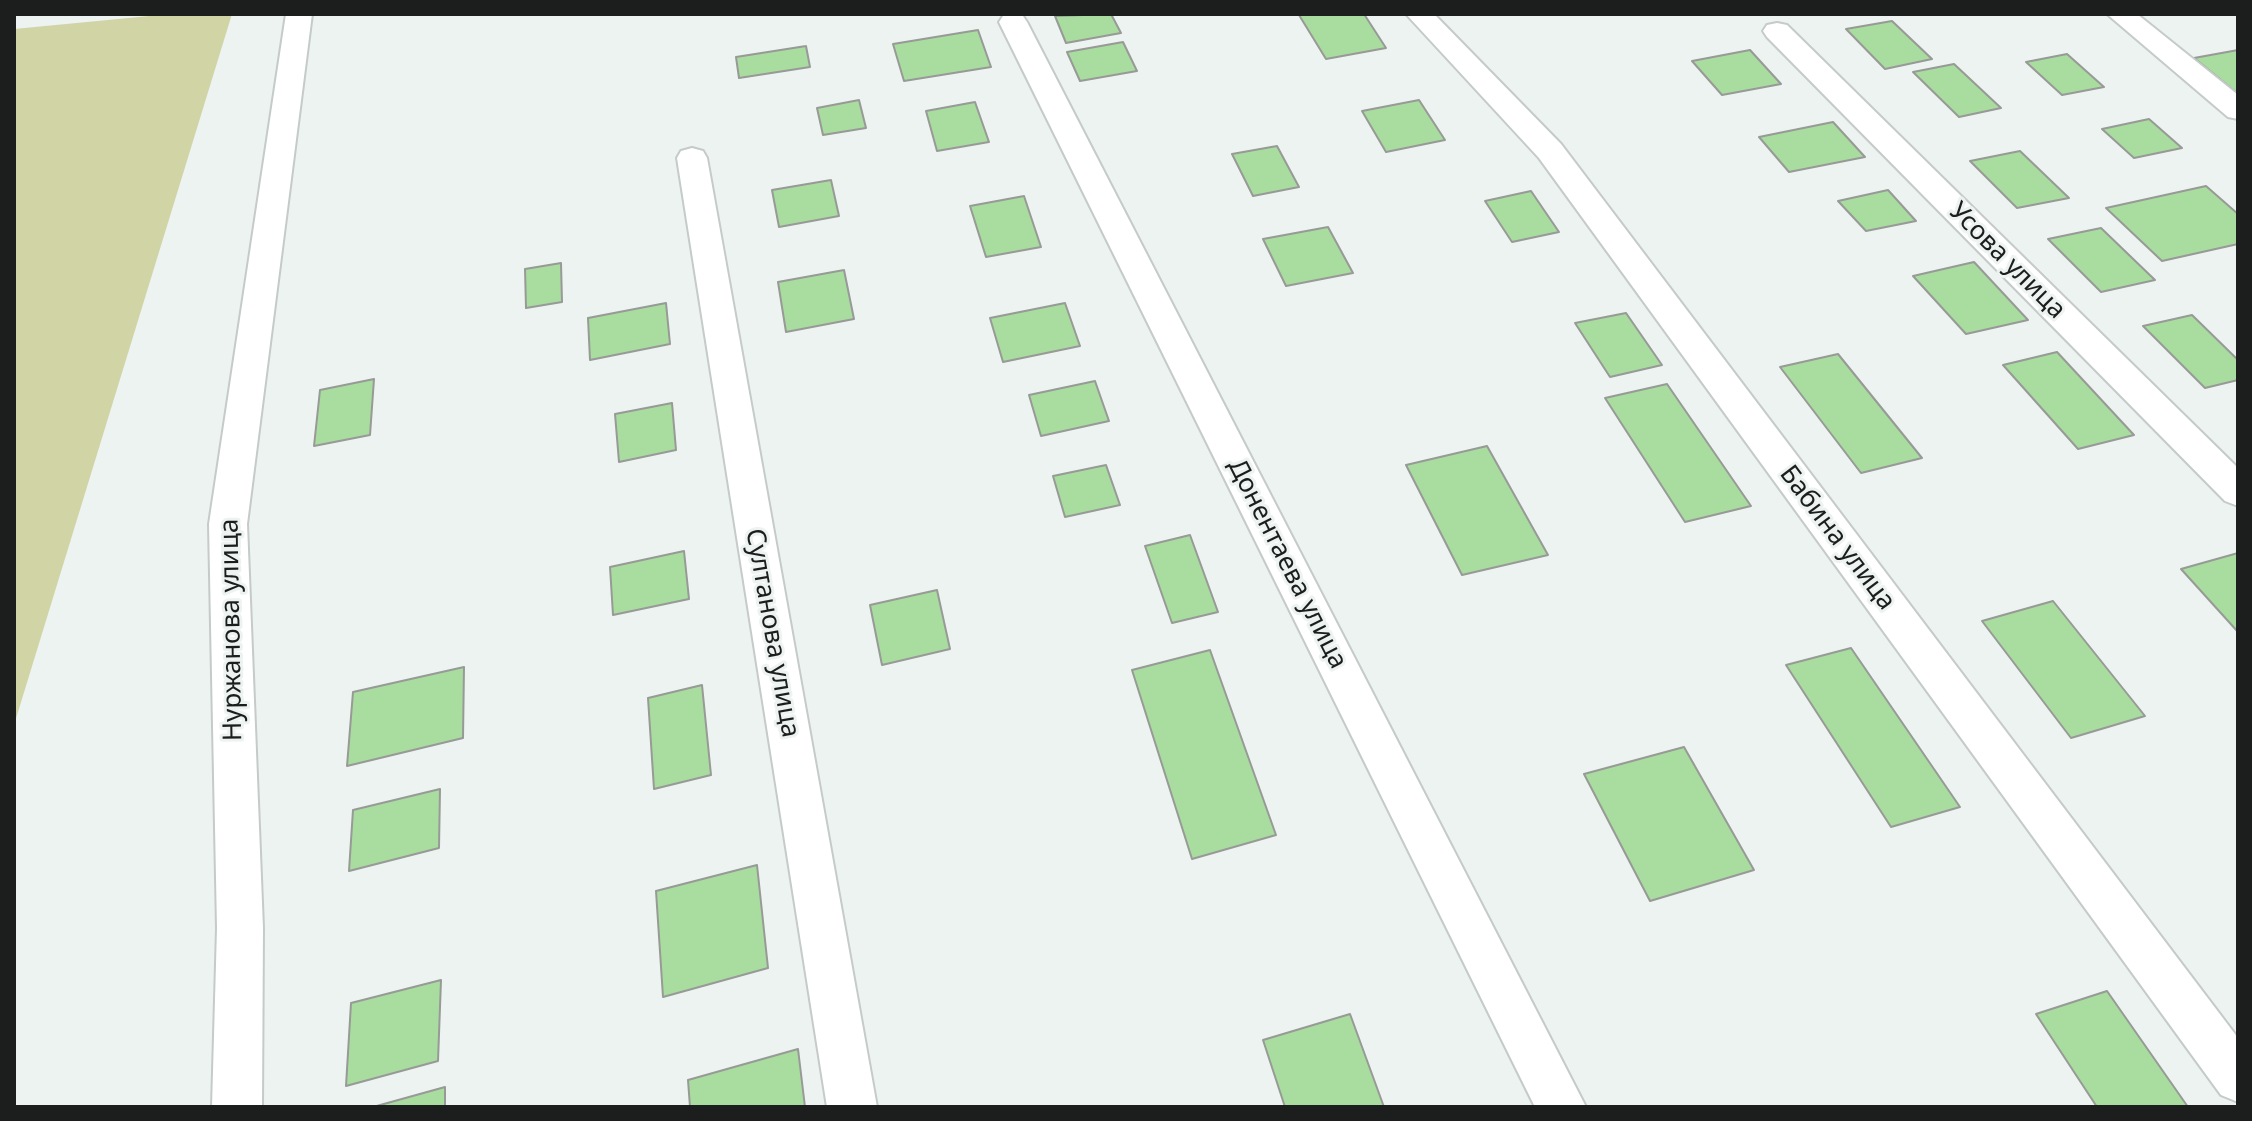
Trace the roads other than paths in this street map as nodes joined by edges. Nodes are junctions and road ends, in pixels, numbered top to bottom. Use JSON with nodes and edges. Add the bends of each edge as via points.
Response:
{"nodes":[{"id":1,"x":299,"y":14,"type":"edge"},
{"id":2,"x":1419,"y":14,"type":"edge"},
{"id":3,"x":2120,"y":14,"type":"edge"},
{"id":4,"x":1013,"y":22,"type":"dead end"},
{"id":5,"x":1777,"y":31,"type":"dead end"},
{"id":6,"x":2238,"y":110,"type":"edge"},
{"id":7,"x":692,"y":158,"type":"dead end"},
{"id":8,"x":2238,"y":491,"type":"edge"},
{"id":9,"x":2238,"y":1078,"type":"edge"},
{"id":10,"x":237,"y":1107,"type":"edge"},
{"id":11,"x":852,"y":1107,"type":"edge"},
{"id":12,"x":1561,"y":1107,"type":"edge"}],
"edges":[{"from":1,"to":10,"type":"street","name":"Нуржанова улица","via":[[228,524],[240,928]]},
{"from":2,"to":9,"type":"street","name":"Бабина улица","via":[[1550,151]]},
{"from":3,"to":6,"type":"street"},
{"from":4,"to":12,"type":"street","name":"Донентаева улица"},
{"from":5,"to":8,"type":"street","name":"Усова улица"},
{"from":7,"to":11,"type":"street","name":"Султанова улица"}]}
